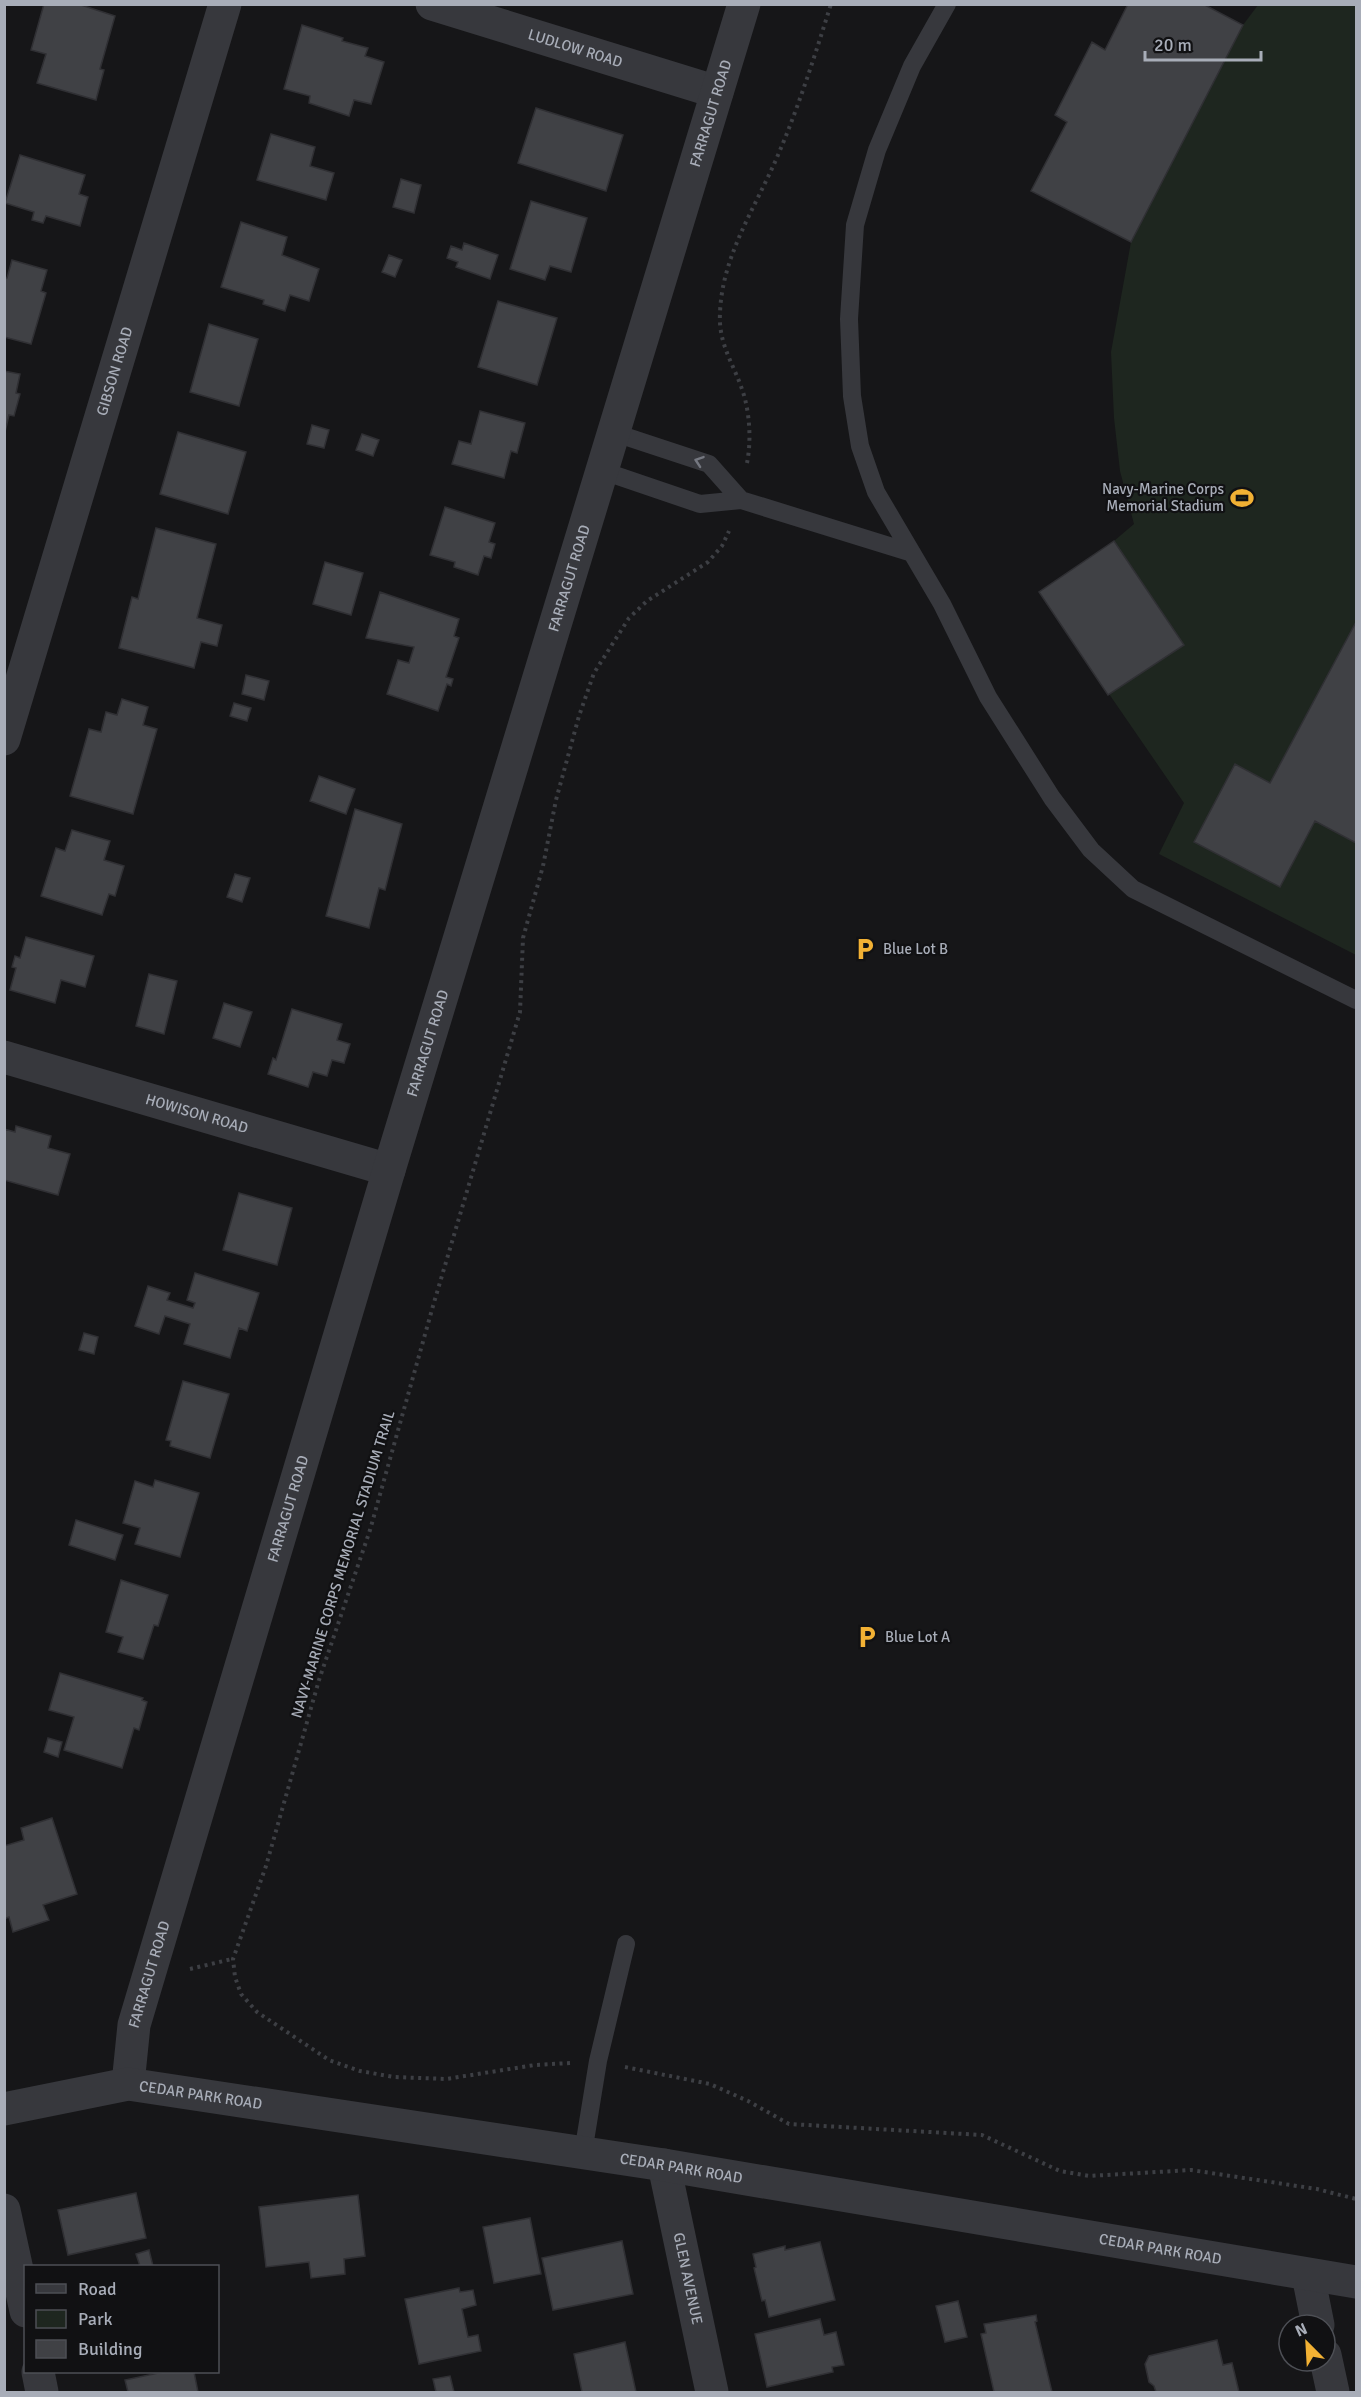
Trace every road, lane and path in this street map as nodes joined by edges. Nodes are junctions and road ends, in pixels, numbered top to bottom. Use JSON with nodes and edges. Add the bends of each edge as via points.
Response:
{"nodes":[{"id":1,"x":225,"y":4,"type":"edge"},
{"id":2,"x":432,"y":4,"type":"edge"},
{"id":3,"x":744,"y":4,"type":"edge"},
{"id":4,"x":831,"y":4,"type":"edge"},
{"id":5,"x":947,"y":4,"type":"edge"},
{"id":6,"x":717,"y":92,"type":"junction"},
{"id":7,"x":615,"y":433,"type":"junction"},
{"id":8,"x":603,"y":471,"type":"junction"},
{"id":9,"x":741,"y":500,"type":"junction"},
{"id":10,"x":912,"y":553,"type":"junction"},
{"id":11,"x":4,"y":739,"type":"edge"},
{"id":12,"x":1356,"y":1000,"type":"edge"},
{"id":13,"x":4,"y":1057,"type":"edge"},
{"id":14,"x":389,"y":1170,"type":"junction"},
{"id":15,"x":626,"y":1944,"type":"dead end"},
{"id":16,"x":598,"y":2061,"type":"junction"},
{"id":17,"x":128,"y":2084,"type":"junction"},
{"id":18,"x":4,"y":2109,"type":"edge"},
{"id":19,"x":583,"y":2153,"type":"junction"},
{"id":20,"x":664,"y":2165,"type":"junction"},
{"id":21,"x":1356,"y":2199,"type":"edge"},
{"id":22,"x":4,"y":2210,"type":"edge"},
{"id":23,"x":1308,"y":2274,"type":"junction"},
{"id":24,"x":1356,"y":2282,"type":"edge"},
{"id":25,"x":24,"y":2302,"type":"edge"},
{"id":26,"x":1316,"y":2313,"type":"edge"},
{"id":27,"x":38,"y":2373,"type":"edge"},
{"id":28,"x":1329,"y":2373,"type":"edge"},
{"id":29,"x":42,"y":2392,"type":"edge"},
{"id":30,"x":712,"y":2392,"type":"edge"},
{"id":31,"x":1333,"y":2392,"type":"edge"}],
"edges":[{"from":1,"to":11,"type":"street","name":"GIBSON ROAD"},
{"from":2,"to":6,"type":"street","name":"LUDLOW ROAD"},
{"from":3,"to":6,"type":"street","name":"FARRAGUT ROAD"},
{"from":4,"to":9,"type":"path","name":"NAVY-MARINE CORPS MEMORIAL STADIUM TRAIL","via":[[792,120],[737,242],[724,282],[720,337],[745,400],[749,423]]},
{"from":5,"to":10,"type":"lane","via":[[912,66],[877,150],[855,225],[849,319],[852,396],[860,446],[876,492]]},
{"from":6,"to":7,"type":"street","name":"FARRAGUT ROAD"},
{"from":7,"to":8,"type":"street","name":"FARRAGUT ROAD"},
{"from":9,"to":7,"type":"lane","one_way":true,"via":[[709,464]]},
{"from":8,"to":9,"type":"lane","via":[[700,504]]},
{"from":8,"to":14,"type":"street","name":"FARRAGUT ROAD"},
{"from":9,"to":10,"type":"lane"},
{"from":9,"to":16,"type":"path","name":"NAVY-MARINE CORPS MEMORIAL STADIUM TRAIL","via":[[722,546],[708,562],[628,618],[594,672],[556,800],[524,938],[520,1012],[370,1530],[319,1680],[266,1866],[232,1959],[241,1994],[257,2012],[329,2060],[360,2071],[446,2079],[535,2065]]},
{"from":10,"to":12,"type":"lane","via":[[988,698],[1052,798],[1091,850],[1133,889]]},
{"from":13,"to":14,"type":"street","name":"HOWISON ROAD"},
{"from":14,"to":17,"type":"street","name":"FARRAGUT ROAD","via":[[134,2025]]},
{"from":15,"to":16,"type":"lane"},
{"from":16,"to":19,"type":"lane"},
{"from":16,"to":21,"type":"path","name":"NAVY-MARINE CORPS MEMORIAL STADIUM TRAIL","via":[[710,2084],[789,2124],[982,2135],[1060,2171],[1089,2176],[1191,2170],[1317,2188]]},
{"from":17,"to":18,"type":"street","name":"CEDAR PARK ROAD"},
{"from":17,"to":19,"type":"street","name":"CEDAR PARK ROAD"},
{"from":19,"to":20,"type":"street","name":"CEDAR PARK ROAD"},
{"from":20,"to":23,"type":"street","name":"CEDAR PARK ROAD"},
{"from":20,"to":30,"type":"street","name":"GLEN AVENUE"},
{"from":22,"to":25,"type":"street"},
{"from":23,"to":24,"type":"street","name":"CEDAR PARK ROAD"},
{"from":23,"to":26,"type":"street"},
{"from":27,"to":29,"type":"street"},
{"from":28,"to":31,"type":"street"}]}
